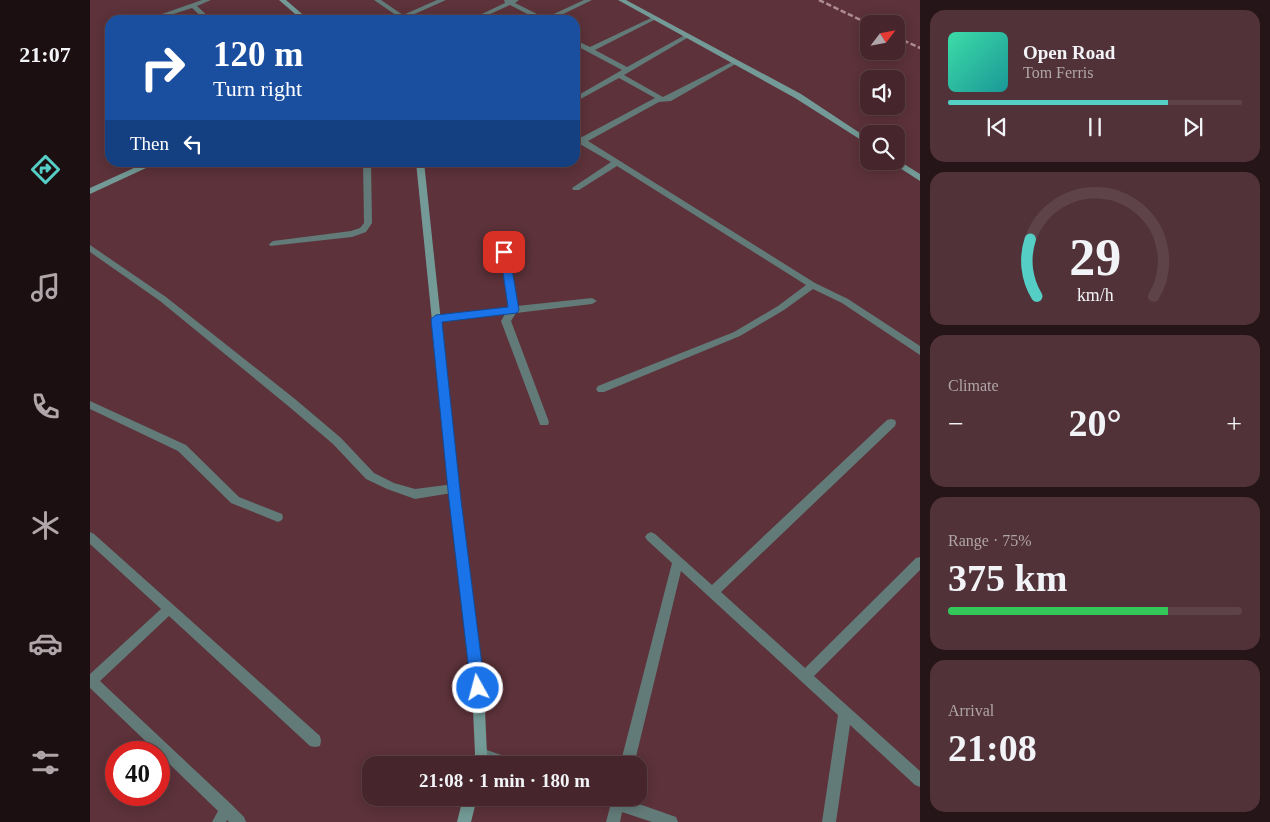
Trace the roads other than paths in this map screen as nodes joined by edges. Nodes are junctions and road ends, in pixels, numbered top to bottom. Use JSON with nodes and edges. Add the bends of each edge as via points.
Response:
{"nodes":[{"id":1,"x":208,"y":0,"type":"edge"},
{"id":2,"x":282,"y":0,"type":"edge"},
{"id":3,"x":377,"y":0,"type":"edge"},
{"id":4,"x":443,"y":0,"type":"edge"},
{"id":5,"x":589,"y":0,"type":"edge"},
{"id":6,"x":622,"y":0,"type":"edge"},
{"id":7,"x":511,"y":1,"type":"edge"},
{"id":8,"x":193,"y":5,"type":"junction"},
{"id":9,"x":163,"y":15,"type":"edge"},
{"id":10,"x":204,"y":15,"type":"edge"},
{"id":11,"x":300,"y":15,"type":"edge"},
{"id":12,"x":399,"y":15,"type":"edge"},
{"id":13,"x":413,"y":15,"type":"edge"},
{"id":14,"x":482,"y":15,"type":"edge"},
{"id":15,"x":536,"y":15,"type":"edge"},
{"id":16,"x":556,"y":15,"type":"edge"},
{"id":17,"x":655,"y":18,"type":"junction"},
{"id":18,"x":688,"y":36,"type":"junction"},
{"id":19,"x":580,"y":45,"type":"edge"},
{"id":20,"x":590,"y":50,"type":"junction"},
{"id":21,"x":736,"y":62,"type":"junction"},
{"id":22,"x":627,"y":70,"type":"junction"},
{"id":23,"x":619,"y":75,"type":"junction"},
{"id":24,"x":580,"y":97,"type":"edge"},
{"id":25,"x":663,"y":100,"type":"junction"},
{"id":26,"x":580,"y":137,"type":"edge"},
{"id":27,"x":860,"y":138,"type":"edge"},
{"id":28,"x":580,"y":139,"type":"edge"},
{"id":29,"x":616,"y":163,"type":"junction"},
{"id":30,"x":144,"y":167,"type":"edge"},
{"id":31,"x":367,"y":167,"type":"edge"},
{"id":32,"x":421,"y":167,"type":"edge"},
{"id":33,"x":905,"y":168,"type":"edge"},
{"id":34,"x":920,"y":178,"type":"edge"},
{"id":35,"x":576,"y":188,"type":"dead end"},
{"id":36,"x":90,"y":192,"type":"edge"},
{"id":37,"x":273,"y":244,"type":"dead end"},
{"id":38,"x":90,"y":248,"type":"edge"},
{"id":39,"x":504,"y":252,"type":"dead end"},
{"id":40,"x":812,"y":285,"type":"junction"},
{"id":41,"x":592,"y":301,"type":"dead end"},
{"id":42,"x":513,"y":310,"type":"junction"},
{"id":43,"x":436,"y":319,"type":"junction"},
{"id":44,"x":920,"y":351,"type":"edge"},
{"id":45,"x":601,"y":389,"type":"dead end"},
{"id":46,"x":90,"y":405,"type":"edge"},
{"id":47,"x":544,"y":422,"type":"dead end"},
{"id":48,"x":891,"y":423,"type":"dead end"},
{"id":49,"x":454,"y":489,"type":"junction"},
{"id":50,"x":278,"y":517,"type":"dead end"},
{"id":51,"x":90,"y":537,"type":"edge"},
{"id":52,"x":651,"y":537,"type":"dead end"},
{"id":53,"x":678,"y":560,"type":"junction"},
{"id":54,"x":920,"y":562,"type":"edge"},
{"id":55,"x":713,"y":592,"type":"junction"},
{"id":56,"x":169,"y":609,"type":"junction"},
{"id":57,"x":805,"y":677,"type":"junction"},
{"id":58,"x":90,"y":681,"type":"edge"},
{"id":59,"x":845,"y":713,"type":"junction"},
{"id":60,"x":315,"y":741,"type":"dead end"},
{"id":61,"x":479,"y":756,"type":"edge"},
{"id":62,"x":629,"y":756,"type":"edge"},
{"id":63,"x":920,"y":780,"type":"edge"},
{"id":64,"x":468,"y":806,"type":"edge"},
{"id":65,"x":617,"y":806,"type":"edge"},
{"id":66,"x":633,"y":806,"type":"edge"},
{"id":67,"x":226,"y":809,"type":"junction"},
{"id":68,"x":219,"y":822,"type":"edge"},
{"id":69,"x":239,"y":822,"type":"edge"},
{"id":70,"x":464,"y":822,"type":"edge"},
{"id":71,"x":612,"y":822,"type":"edge"},
{"id":72,"x":671,"y":822,"type":"edge"},
{"id":73,"x":829,"y":822,"type":"edge"}],
"edges":[{"from":1,"to":8,"type":"street"},
{"from":2,"to":11,"type":"street"},
{"from":3,"to":12,"type":"street"},
{"from":4,"to":13,"type":"street"},
{"from":5,"to":16,"type":"street"},
{"from":6,"to":17,"type":"street"},
{"from":7,"to":14,"type":"street"},
{"from":7,"to":15,"type":"street"},
{"from":8,"to":9,"type":"street"},
{"from":8,"to":10,"type":"street"},
{"from":17,"to":18,"type":"street"},
{"from":17,"to":20,"type":"street"},
{"from":18,"to":21,"type":"street"},
{"from":18,"to":22,"type":"street"},
{"from":19,"to":20,"type":"street"},
{"from":20,"to":22,"type":"street"},
{"from":21,"to":25,"type":"street"},
{"from":21,"to":27,"type":"street","via":[[798,96]]},
{"from":22,"to":23,"type":"street"},
{"from":23,"to":24,"type":"street"},
{"from":23,"to":25,"type":"street"},
{"from":25,"to":26,"type":"street"},
{"from":28,"to":29,"type":"street"},
{"from":29,"to":35,"type":"street"},
{"from":29,"to":40,"type":"street"},
{"from":30,"to":36,"type":"street"},
{"from":31,"to":37,"type":"street","via":[[368,223],[363,230]]},
{"from":32,"to":43,"type":"street"},
{"from":33,"to":34,"type":"street"},
{"from":38,"to":49,"type":"street","via":[[163,299],[291,402],[370,476],[415,494]]},
{"from":39,"to":42,"type":"street"},
{"from":40,"to":44,"type":"street","via":[[845,301]]},
{"from":40,"to":45,"type":"street","via":[[737,334]]},
{"from":41,"to":42,"type":"street"},
{"from":42,"to":43,"type":"street"},
{"from":42,"to":47,"type":"street","via":[[506,322]]},
{"from":43,"to":49,"type":"street"},
{"from":46,"to":50,"type":"street","via":[[182,448],[236,500]]},
{"from":48,"to":55,"type":"street"},
{"from":49,"to":61,"type":"street","via":[[478,688]]},
{"from":51,"to":56,"type":"street"},
{"from":52,"to":53,"type":"street"},
{"from":53,"to":55,"type":"street"},
{"from":53,"to":62,"type":"street"},
{"from":54,"to":57,"type":"street"},
{"from":55,"to":57,"type":"street"},
{"from":56,"to":58,"type":"street"},
{"from":56,"to":60,"type":"street"},
{"from":57,"to":59,"type":"street"},
{"from":58,"to":67,"type":"street"},
{"from":59,"to":63,"type":"street"},
{"from":59,"to":73,"type":"street"},
{"from":64,"to":70,"type":"street"},
{"from":65,"to":71,"type":"street"},
{"from":66,"to":72,"type":"street"},
{"from":67,"to":68,"type":"street"},
{"from":67,"to":69,"type":"street"}]}
